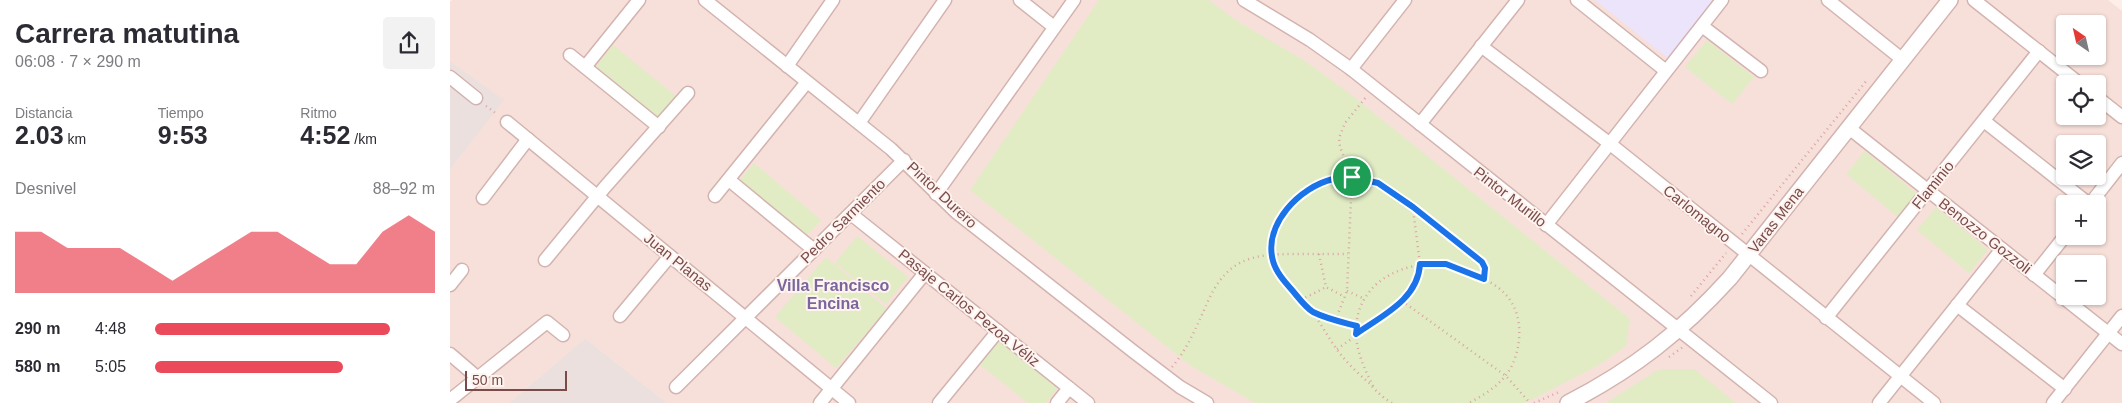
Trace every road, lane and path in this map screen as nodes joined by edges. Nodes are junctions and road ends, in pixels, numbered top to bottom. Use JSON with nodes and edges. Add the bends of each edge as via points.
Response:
{"nodes":[{"id":1,"x":639,"y":0,"type":"edge"},
{"id":2,"x":833,"y":0,"type":"edge"},
{"id":3,"x":945,"y":0,"type":"edge"},
{"id":4,"x":1020,"y":0,"type":"edge"},
{"id":5,"x":1074,"y":0,"type":"edge"},
{"id":6,"x":1244,"y":0,"type":"edge"},
{"id":7,"x":1405,"y":0,"type":"edge"},
{"id":8,"x":1518,"y":0,"type":"edge"},
{"id":9,"x":1577,"y":0,"type":"edge"},
{"id":10,"x":1722,"y":0,"type":"edge"},
{"id":11,"x":1828,"y":0,"type":"edge"},
{"id":12,"x":1950,"y":0,"type":"edge"},
{"id":13,"x":1974,"y":0,"type":"edge"},
{"id":14,"x":708,"y":1,"type":"edge"},
{"id":15,"x":1702,"y":26,"type":"junction"},
{"id":16,"x":1054,"y":27,"type":"junction"},
{"id":17,"x":1482,"y":46,"type":"junction"},
{"id":18,"x":2039,"y":52,"type":"junction"},
{"id":19,"x":570,"y":55,"type":"dead end"},
{"id":20,"x":1903,"y":60,"type":"junction"},
{"id":21,"x":787,"y":66,"type":"junction"},
{"id":22,"x":585,"y":67,"type":"junction"},
{"id":23,"x":1351,"y":68,"type":"junction"},
{"id":24,"x":1666,"y":71,"type":"junction"},
{"id":25,"x":1761,"y":71,"type":"dead end"},
{"id":26,"x":1872,"y":74,"type":"dead end"},
{"id":27,"x":2068,"y":75,"type":"edge"},
{"id":28,"x":450,"y":77,"type":"edge"},
{"id":29,"x":807,"y":82,"type":"junction"},
{"id":30,"x":688,"y":93,"type":"dead end"},
{"id":31,"x":476,"y":98,"type":"joint"},
{"id":32,"x":1361,"y":103,"type":"dead end"},
{"id":33,"x":2106,"y":104,"type":"edge"},
{"id":34,"x":2122,"y":117,"type":"edge"},
{"id":35,"x":1984,"y":121,"type":"junction"},
{"id":36,"x":507,"y":122,"type":"joint"},
{"id":37,"x":858,"y":123,"type":"junction"},
{"id":38,"x":1420,"y":124,"type":"junction"},
{"id":39,"x":659,"y":126,"type":"junction"},
{"id":40,"x":1849,"y":128,"type":"junction"},
{"id":41,"x":528,"y":139,"type":"junction"},
{"id":42,"x":1609,"y":144,"type":"junction"},
{"id":43,"x":904,"y":160,"type":"junction"},
{"id":44,"x":2122,"y":163,"type":"edge"},
{"id":45,"x":1352,"y":177,"type":"junction"},
{"id":46,"x":728,"y":180,"type":"junction"},
{"id":47,"x":1928,"y":190,"type":"junction"},
{"id":48,"x":936,"y":194,"type":"junction"},
{"id":49,"x":2078,"y":195,"type":"edge"},
{"id":50,"x":2096,"y":195,"type":"edge"},
{"id":51,"x":598,"y":196,"type":"junction"},
{"id":52,"x":715,"y":196,"type":"dead end"},
{"id":53,"x":483,"y":198,"type":"dead end"},
{"id":54,"x":1413,"y":207,"type":"junction"},
{"id":55,"x":851,"y":214,"type":"junction"},
{"id":56,"x":1546,"y":225,"type":"junction"},
{"id":57,"x":1733,"y":244,"type":"junction"},
{"id":58,"x":2058,"y":245,"type":"edge"},
{"id":59,"x":2002,"y":248,"type":"junction"},
{"id":60,"x":814,"y":250,"type":"junction"},
{"id":61,"x":1272,"y":254,"type":"junction"},
{"id":62,"x":1319,"y":254,"type":"junction"},
{"id":63,"x":1348,"y":254,"type":"junction"},
{"id":64,"x":1747,"y":255,"type":"junction"},
{"id":65,"x":670,"y":256,"type":"junction"},
{"id":66,"x":545,"y":260,"type":"dead end"},
{"id":67,"x":1420,"y":264,"type":"junction"},
{"id":68,"x":462,"y":270,"type":"dead end"},
{"id":69,"x":925,"y":273,"type":"junction"},
{"id":70,"x":2034,"y":274,"type":"junction"},
{"id":71,"x":1484,"y":279,"type":"junction"},
{"id":72,"x":450,"y":285,"type":"edge"},
{"id":73,"x":1326,"y":287,"type":"junction"},
{"id":74,"x":1347,"y":291,"type":"junction"},
{"id":75,"x":1345,"y":296,"type":"junction"},
{"id":76,"x":1365,"y":299,"type":"junction"},
{"id":77,"x":1301,"y":300,"type":"junction"},
{"id":78,"x":1402,"y":301,"type":"junction"},
{"id":79,"x":1687,"y":301,"type":"dead end"},
{"id":80,"x":1957,"y":305,"type":"junction"},
{"id":81,"x":1311,"y":311,"type":"junction"},
{"id":82,"x":620,"y":316,"type":"dead end"},
{"id":83,"x":2122,"y":316,"type":"edge"},
{"id":84,"x":746,"y":318,"type":"junction"},
{"id":85,"x":1826,"y":318,"type":"junction"},
{"id":86,"x":1335,"y":321,"type":"junction"},
{"id":87,"x":1357,"y":326,"type":"junction"},
{"id":88,"x":1360,"y":330,"type":"dead end"},
{"id":89,"x":1679,"y":330,"type":"junction"},
{"id":90,"x":998,"y":331,"type":"junction"},
{"id":91,"x":2108,"y":333,"type":"junction"},
{"id":92,"x":1356,"y":334,"type":"junction"},
{"id":93,"x":564,"y":335,"type":"dead end"},
{"id":94,"x":2122,"y":344,"type":"edge"},
{"id":95,"x":1337,"y":349,"type":"junction"},
{"id":96,"x":450,"y":354,"type":"edge"},
{"id":97,"x":1180,"y":357,"type":"dead end"},
{"id":98,"x":1506,"y":376,"type":"junction"},
{"id":99,"x":1900,"y":376,"type":"junction"},
{"id":100,"x":474,"y":381,"type":"junction"},
{"id":101,"x":676,"y":387,"type":"dead end"},
{"id":102,"x":831,"y":388,"type":"junction"},
{"id":103,"x":1069,"y":388,"type":"junction"},
{"id":104,"x":1374,"y":388,"type":"junction"},
{"id":105,"x":2065,"y":389,"type":"junction"},
{"id":106,"x":1566,"y":396,"type":"edge"},
{"id":107,"x":450,"y":400,"type":"edge"},
{"id":108,"x":820,"y":403,"type":"edge"},
{"id":109,"x":849,"y":403,"type":"edge"},
{"id":110,"x":939,"y":403,"type":"edge"},
{"id":111,"x":1057,"y":403,"type":"edge"},
{"id":112,"x":1088,"y":403,"type":"edge"},
{"id":113,"x":1207,"y":403,"type":"edge"},
{"id":114,"x":1392,"y":403,"type":"edge"},
{"id":115,"x":1469,"y":403,"type":"edge"},
{"id":116,"x":1530,"y":403,"type":"edge"},
{"id":117,"x":1534,"y":403,"type":"edge"},
{"id":118,"x":1771,"y":403,"type":"edge"},
{"id":119,"x":1879,"y":403,"type":"edge"},
{"id":120,"x":1934,"y":403,"type":"edge"},
{"id":121,"x":2053,"y":403,"type":"edge"}],
"edges":[{"from":1,"to":22,"type":"street"},
{"from":2,"to":21,"type":"street"},
{"from":3,"to":37,"type":"street"},
{"from":4,"to":16,"type":"street"},
{"from":5,"to":16,"type":"street"},
{"from":6,"to":23,"type":"street","name":"Pintor Murillo"},
{"from":7,"to":23,"type":"street"},
{"from":8,"to":17,"type":"street"},
{"from":9,"to":24,"type":"street"},
{"from":10,"to":15,"type":"street"},
{"from":11,"to":20,"type":"street"},
{"from":12,"to":20,"type":"street","name":"Varas Mena"},
{"from":13,"to":18,"type":"street"},
{"from":14,"to":21,"type":"street","name":"Pintor Durero"},
{"from":15,"to":24,"type":"street"},
{"from":15,"to":25,"type":"street"},
{"from":16,"to":48,"type":"street"},
{"from":17,"to":38,"type":"street"},
{"from":17,"to":42,"type":"street","name":"Carlomagno"},
{"from":18,"to":27,"type":"street"},
{"from":18,"to":35,"type":"street","name":"Flaminio"},
{"from":19,"to":22,"type":"street"},
{"from":20,"to":40,"type":"street","name":"Varas Mena"},
{"from":21,"to":29,"type":"street","name":"Pintor Durero"},
{"from":22,"to":39,"type":"street"},
{"from":23,"to":38,"type":"street","name":"Pintor Murillo"},
{"from":24,"to":42,"type":"street"},
{"from":26,"to":57,"type":"path"},
{"from":28,"to":31,"type":"street"},
{"from":29,"to":37,"type":"street","name":"Pintor Durero"},
{"from":29,"to":46,"type":"street"},
{"from":30,"to":39,"type":"street"},
{"from":31,"to":36,"type":"path"},
{"from":32,"to":45,"type":"path","via":[[1345,123],[1339,138]]},
{"from":33,"to":34,"type":"street"},
{"from":35,"to":47,"type":"street","name":"Flaminio"},
{"from":35,"to":49,"type":"street"},
{"from":36,"to":41,"type":"street","name":"Juan Planas"},
{"from":37,"to":43,"type":"street","name":"Pintor Durero"},
{"from":38,"to":56,"type":"street","name":"Pintor Murillo"},
{"from":39,"to":51,"type":"street"},
{"from":40,"to":47,"type":"street","name":"Benozzo Gozzoli"},
{"from":40,"to":64,"type":"street","name":"Varas Mena"},
{"from":41,"to":51,"type":"street","name":"Juan Planas"},
{"from":41,"to":53,"type":"street"},
{"from":42,"to":56,"type":"street"},
{"from":42,"to":57,"type":"street","name":"Carlomagno"},
{"from":43,"to":48,"type":"street","name":"Pintor Durero"},
{"from":43,"to":55,"type":"street","name":"Pedro Sarmiento"},
{"from":44,"to":50,"type":"street"},
{"from":45,"to":54,"type":"path","via":[[1378,183]]},
{"from":45,"to":61,"type":"path","via":[[1321,183],[1296,199],[1275,231]]},
{"from":45,"to":63,"type":"path"},
{"from":46,"to":52,"type":"street"},
{"from":46,"to":60,"type":"street"},
{"from":47,"to":59,"type":"street","name":"Benozzo Gozzoli"},
{"from":47,"to":85,"type":"street","name":"Flaminio"},
{"from":48,"to":113,"type":"street","name":"Pintor Durero","via":[[1134,352]]},
{"from":51,"to":65,"type":"street","name":"Juan Planas"},
{"from":51,"to":66,"type":"street"},
{"from":54,"to":67,"type":"path"},
{"from":54,"to":71,"type":"path","via":[[1482,262]]},
{"from":55,"to":60,"type":"street","name":"Pedro Sarmiento"},
{"from":55,"to":69,"type":"street","name":"Pasaje Carlos Pezoa Véliz"},
{"from":56,"to":89,"type":"street","name":"Pintor Murillo"},
{"from":57,"to":64,"type":"street","name":"Carlomagno"},
{"from":57,"to":79,"type":"path"},
{"from":58,"to":70,"type":"street"},
{"from":59,"to":70,"type":"street","name":"Benozzo Gozzoli"},
{"from":59,"to":80,"type":"street"},
{"from":60,"to":84,"type":"street","name":"Pedro Sarmiento"},
{"from":61,"to":62,"type":"path"},
{"from":61,"to":77,"type":"path","via":[[1279,273]]},
{"from":61,"to":97,"type":"path","via":[[1245,260],[1223,276]]},
{"from":62,"to":63,"type":"path"},
{"from":62,"to":73,"type":"path"},
{"from":63,"to":74,"type":"path"},
{"from":64,"to":85,"type":"street","name":"Carlomagno"},
{"from":64,"to":89,"type":"street","name":"Varas Mena","via":[[1711,299]]},
{"from":65,"to":82,"type":"street"},
{"from":65,"to":84,"type":"street","name":"Juan Planas"},
{"from":67,"to":71,"type":"path","via":[[1446,264]]},
{"from":67,"to":76,"type":"path","via":[[1386,277]]},
{"from":67,"to":78,"type":"path","via":[[1418,277]]},
{"from":68,"to":72,"type":"street"},
{"from":69,"to":90,"type":"street","name":"Pasaje Carlos Pezoa Véliz"},
{"from":69,"to":102,"type":"street"},
{"from":70,"to":91,"type":"street","name":"Benozzo Gozzoli"},
{"from":71,"to":98,"type":"path","via":[[1508,297],[1517,314],[1517,350]]},
{"from":73,"to":75,"type":"path"},
{"from":73,"to":77,"type":"path"},
{"from":74,"to":75,"type":"path"},
{"from":74,"to":76,"type":"path"},
{"from":75,"to":86,"type":"path"},
{"from":76,"to":87,"type":"path"},
{"from":77,"to":81,"type":"path"},
{"from":78,"to":92,"type":"path","via":[[1387,315]]},
{"from":78,"to":98,"type":"path"},
{"from":80,"to":99,"type":"street"},
{"from":80,"to":105,"type":"street"},
{"from":81,"to":86,"type":"path"},
{"from":81,"to":95,"type":"path"},
{"from":83,"to":91,"type":"street"},
{"from":84,"to":101,"type":"street","name":"Pedro Sarmiento"},
{"from":84,"to":102,"type":"street","name":"Juan Planas"},
{"from":85,"to":99,"type":"street","name":"Carlomagno"},
{"from":86,"to":87,"type":"path"},
{"from":87,"to":88,"type":"path"},
{"from":87,"to":92,"type":"path"},
{"from":89,"to":106,"type":"street","name":"Varas Mena","via":[[1629,368]]},
{"from":89,"to":118,"type":"street","name":"Pintor Murillo"},
{"from":90,"to":103,"type":"street","name":"Pasaje Carlos Pezoa Véliz"},
{"from":90,"to":110,"type":"street"},
{"from":91,"to":94,"type":"street","name":"Benozzo Gozzoli"},
{"from":91,"to":105,"type":"street"},
{"from":92,"to":95,"type":"path"},
{"from":92,"to":104,"type":"path","via":[[1360,354]]},
{"from":93,"to":100,"type":"street","via":[[547,322]]},
{"from":95,"to":104,"type":"path"},
{"from":96,"to":100,"type":"street"},
{"from":98,"to":115,"type":"path"},
{"from":98,"to":116,"type":"path"},
{"from":99,"to":119,"type":"street"},
{"from":99,"to":120,"type":"street","name":"Carlomagno"},
{"from":100,"to":107,"type":"street"},
{"from":102,"to":108,"type":"street"},
{"from":102,"to":109,"type":"street","name":"Juan Planas"},
{"from":103,"to":111,"type":"street"},
{"from":103,"to":112,"type":"street","name":"Pasaje Carlos Pezoa Véliz"},
{"from":104,"to":114,"type":"path"},
{"from":105,"to":121,"type":"street"},
{"from":106,"to":117,"type":"path"}]}
